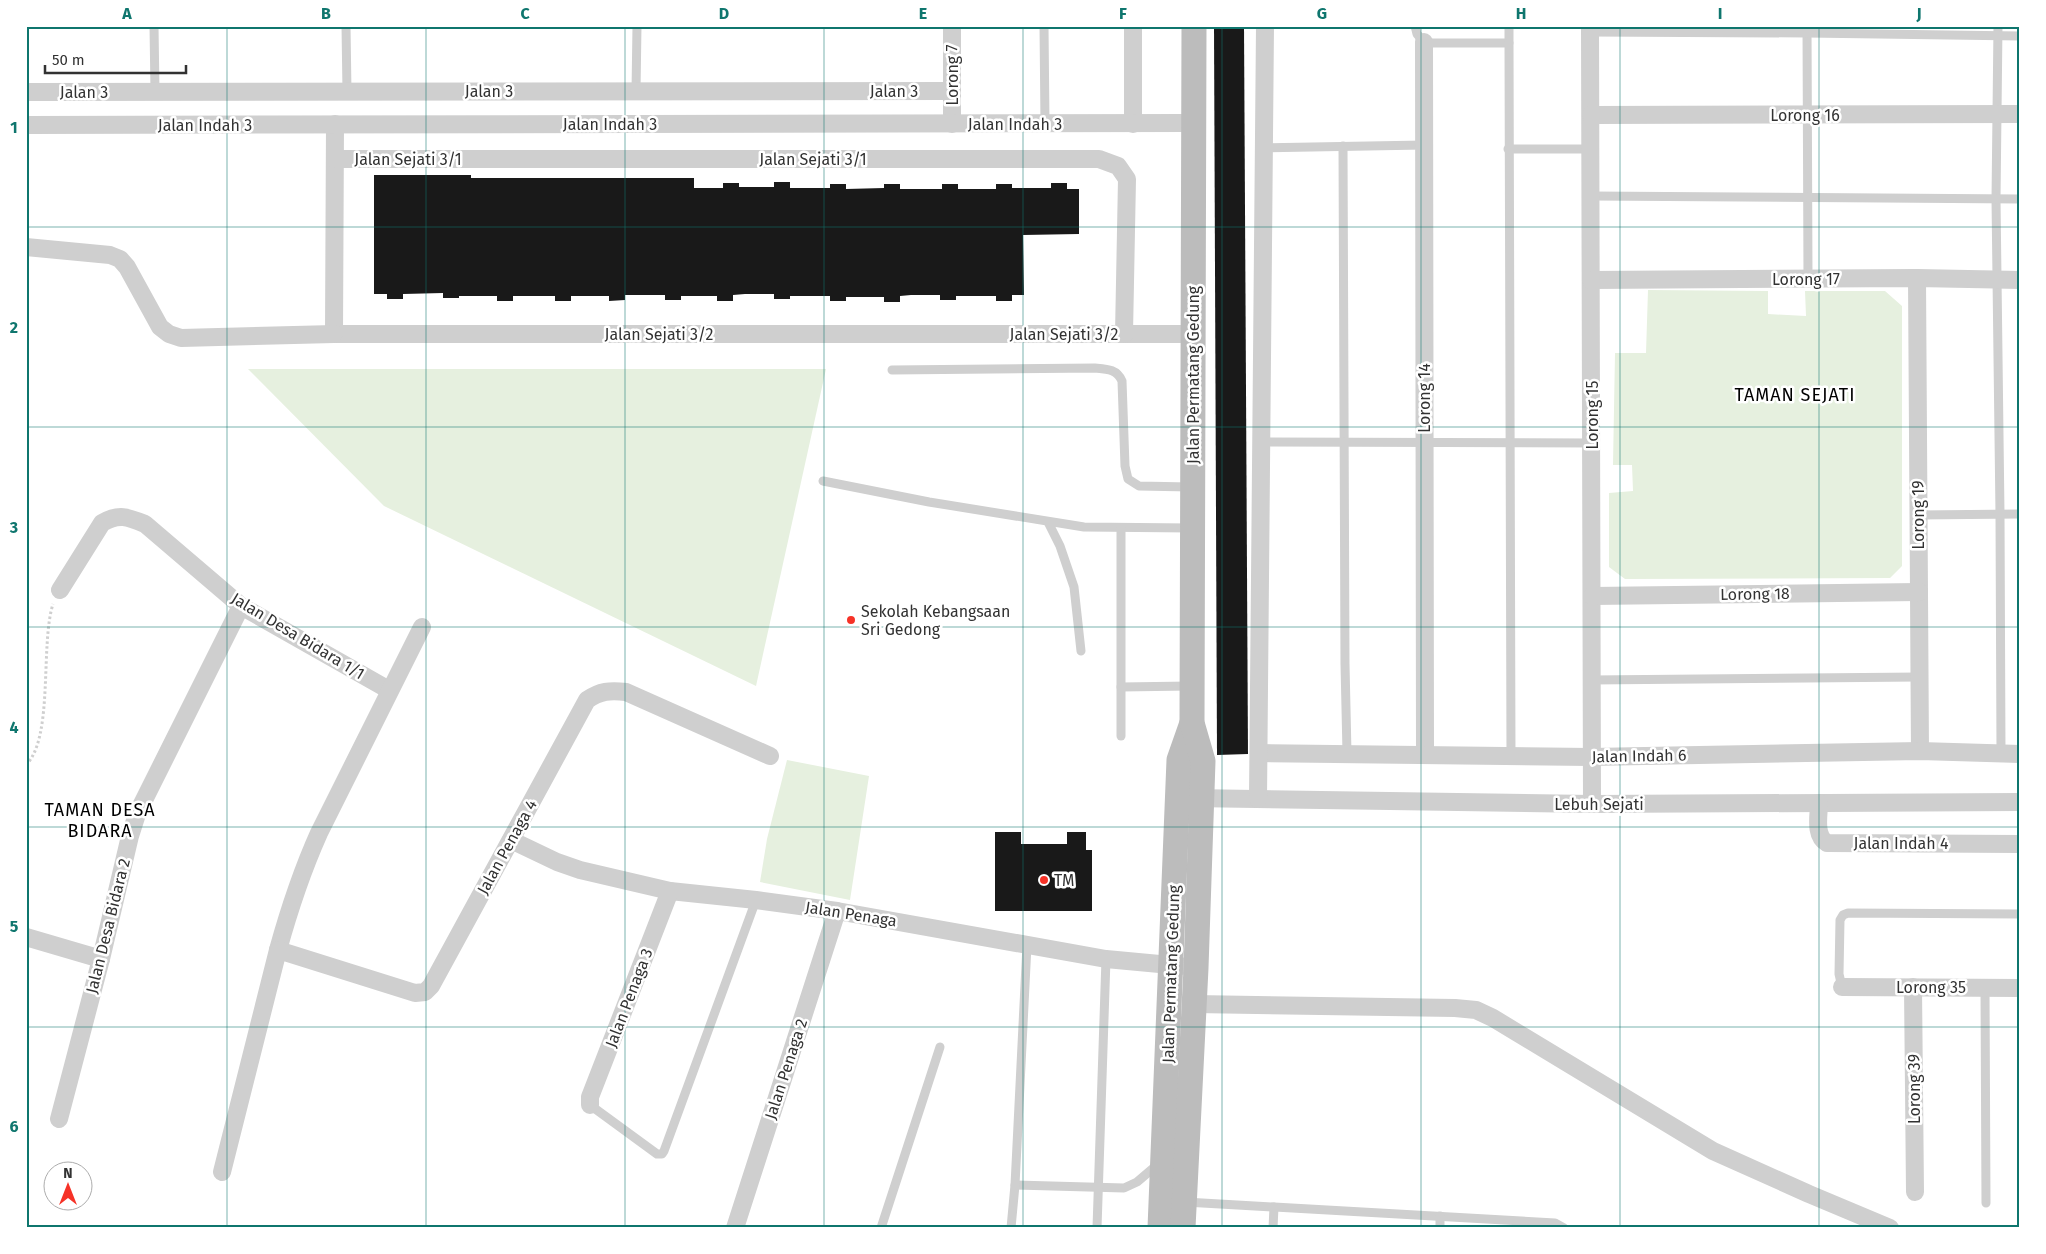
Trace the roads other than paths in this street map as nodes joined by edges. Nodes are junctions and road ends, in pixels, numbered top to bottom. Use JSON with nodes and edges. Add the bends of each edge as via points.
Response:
{"nodes":[{"id":1,"x":154,"y":26,"type":"edge"},
{"id":2,"x":346,"y":26,"type":"edge"},
{"id":3,"x":637,"y":26,"type":"edge"},
{"id":4,"x":952,"y":26,"type":"edge"},
{"id":5,"x":1044,"y":26,"type":"edge"},
{"id":6,"x":1133,"y":26,"type":"edge"},
{"id":7,"x":1194,"y":26,"type":"edge"},
{"id":8,"x":1264,"y":26,"type":"edge"},
{"id":9,"x":1415,"y":26,"type":"edge"},
{"id":10,"x":1509,"y":26,"type":"edge"},
{"id":11,"x":1998,"y":26,"type":"edge"},
{"id":12,"x":1590,"y":29,"type":"edge"},
{"id":13,"x":1807,"y":29,"type":"edge"},
{"id":14,"x":1998,"y":36,"type":"junction"},
{"id":15,"x":2020,"y":36,"type":"edge"},
{"id":16,"x":1424,"y":42,"type":"junction"},
{"id":17,"x":1509,"y":43,"type":"junction"},
{"id":18,"x":636,"y":91,"type":"junction"},
{"id":19,"x":952,"y":91,"type":"junction"},
{"id":20,"x":26,"y":92,"type":"edge"},
{"id":21,"x":155,"y":92,"type":"junction"},
{"id":22,"x":347,"y":92,"type":"junction"},
{"id":23,"x":1998,"y":114,"type":"junction"},
{"id":24,"x":2020,"y":114,"type":"edge"},
{"id":25,"x":1591,"y":115,"type":"junction"},
{"id":26,"x":1808,"y":116,"type":"junction"},
{"id":27,"x":1194,"y":123,"type":"junction"},
{"id":28,"x":335,"y":124,"type":"junction"},
{"id":29,"x":952,"y":124,"type":"junction"},
{"id":30,"x":1044,"y":124,"type":"junction"},
{"id":31,"x":1133,"y":124,"type":"junction"},
{"id":32,"x":26,"y":125,"type":"edge"},
{"id":33,"x":1424,"y":145,"type":"junction"},
{"id":34,"x":1342,"y":146,"type":"junction"},
{"id":35,"x":1263,"y":148,"type":"junction"},
{"id":36,"x":1508,"y":150,"type":"junction"},
{"id":37,"x":1591,"y":150,"type":"junction"},
{"id":38,"x":335,"y":159,"type":"junction"},
{"id":39,"x":1591,"y":196,"type":"junction"},
{"id":40,"x":1808,"y":198,"type":"junction"},
{"id":41,"x":1996,"y":199,"type":"junction"},
{"id":42,"x":2020,"y":199,"type":"edge"},
{"id":43,"x":26,"y":247,"type":"edge"},
{"id":44,"x":1917,"y":278,"type":"junction"},
{"id":45,"x":1808,"y":279,"type":"junction"},
{"id":46,"x":1591,"y":280,"type":"junction"},
{"id":47,"x":1996,"y":280,"type":"junction"},
{"id":48,"x":2020,"y":280,"type":"edge"},
{"id":49,"x":334,"y":334,"type":"junction"},
{"id":50,"x":1124,"y":334,"type":"junction"},
{"id":51,"x":1193,"y":334,"type":"junction"},
{"id":52,"x":892,"y":370,"type":"dead end"},
{"id":53,"x":1260,"y":442,"type":"junction"},
{"id":54,"x":1344,"y":443,"type":"junction"},
{"id":55,"x":1424,"y":443,"type":"junction"},
{"id":56,"x":1510,"y":443,"type":"junction"},
{"id":57,"x":1592,"y":443,"type":"junction"},
{"id":58,"x":823,"y":481,"type":"dead end"},
{"id":59,"x":1193,"y":487,"type":"junction"},
{"id":60,"x":2000,"y":514,"type":"junction"},
{"id":61,"x":2020,"y":514,"type":"edge"},
{"id":62,"x":1918,"y":515,"type":"junction"},
{"id":63,"x":1048,"y":522,"type":"junction"},
{"id":64,"x":1121,"y":528,"type":"junction"},
{"id":65,"x":1193,"y":528,"type":"junction"},
{"id":66,"x":60,"y":590,"type":"road end"},
{"id":67,"x":1919,"y":592,"type":"junction"},
{"id":68,"x":1592,"y":596,"type":"junction"},
{"id":69,"x":241,"y":606,"type":"junction"},
{"id":70,"x":422,"y":627,"type":"dead end"},
{"id":71,"x":1081,"y":651,"type":"dead end"},
{"id":72,"x":1919,"y":677,"type":"junction"},
{"id":73,"x":1592,"y":680,"type":"junction"},
{"id":74,"x":1192,"y":686,"type":"junction"},
{"id":75,"x":1121,"y":687,"type":"junction"},
{"id":76,"x":389,"y":690,"type":"junction"},
{"id":77,"x":1121,"y":736,"type":"dead end"},
{"id":78,"x":1920,"y":752,"type":"junction"},
{"id":79,"x":1259,"y":753,"type":"junction"},
{"id":80,"x":1347,"y":753,"type":"junction"},
{"id":81,"x":1425,"y":754,"type":"junction"},
{"id":82,"x":2001,"y":754,"type":"junction"},
{"id":83,"x":2020,"y":754,"type":"edge"},
{"id":84,"x":770,"y":756,"type":"dead end"},
{"id":85,"x":1511,"y":756,"type":"junction"},
{"id":86,"x":1591,"y":757,"type":"junction"},
{"id":87,"x":1190,"y":798,"type":"junction"},
{"id":88,"x":1258,"y":799,"type":"junction"},
{"id":89,"x":1819,"y":802,"type":"junction"},
{"id":90,"x":2020,"y":802,"type":"edge"},
{"id":91,"x":1592,"y":804,"type":"junction"},
{"id":92,"x":511,"y":840,"type":"junction"},
{"id":93,"x":2020,"y":844,"type":"edge"},
{"id":94,"x":670,"y":891,"type":"junction"},
{"id":95,"x":756,"y":900,"type":"junction"},
{"id":96,"x":837,"y":911,"type":"junction"},
{"id":97,"x":2020,"y":914,"type":"edge"},
{"id":98,"x":26,"y":937,"type":"edge"},
{"id":99,"x":1027,"y":945,"type":"junction"},
{"id":100,"x":278,"y":950,"type":"junction"},
{"id":101,"x":101,"y":959,"type":"junction"},
{"id":102,"x":1106,"y":959,"type":"junction"},
{"id":103,"x":1171,"y":966,"type":"junction"},
{"id":104,"x":1196,"y":968,"type":"junction"},
{"id":105,"x":1842,"y":987,"type":"joint"},
{"id":106,"x":1913,"y":987,"type":"junction"},
{"id":107,"x":1985,"y":988,"type":"junction"},
{"id":108,"x":2020,"y":988,"type":"edge"},
{"id":109,"x":1194,"y":1004,"type":"junction"},
{"id":110,"x":940,"y":1047,"type":"dead end"},
{"id":111,"x":590,"y":1105,"type":"joint"},
{"id":112,"x":59,"y":1119,"type":"dead end"},
{"id":113,"x":1163,"y":1159,"type":"junction"},
{"id":114,"x":222,"y":1172,"type":"dead end"},
{"id":115,"x":1015,"y":1185,"type":"junction"},
{"id":116,"x":1098,"y":1188,"type":"junction"},
{"id":117,"x":1915,"y":1192,"type":"dead end"},
{"id":118,"x":1184,"y":1202,"type":"junction"},
{"id":119,"x":1986,"y":1203,"type":"dead end"},
{"id":120,"x":1274,"y":1207,"type":"junction"},
{"id":121,"x":1440,"y":1216,"type":"junction"},
{"id":122,"x":735,"y":1228,"type":"edge"},
{"id":123,"x":881,"y":1228,"type":"edge"},
{"id":124,"x":1011,"y":1228,"type":"edge"},
{"id":125,"x":1096,"y":1228,"type":"edge"},
{"id":126,"x":1160,"y":1228,"type":"edge"},
{"id":127,"x":1183,"y":1228,"type":"edge"},
{"id":128,"x":1273,"y":1228,"type":"edge"},
{"id":129,"x":1440,"y":1228,"type":"edge"},
{"id":130,"x":1564,"y":1228,"type":"edge"},
{"id":131,"x":1890,"y":1228,"type":"edge"}],
"edges":[{"from":1,"to":21,"type":"lane"},
{"from":2,"to":22,"type":"lane"},
{"from":3,"to":18,"type":"lane"},
{"from":4,"to":19,"type":"street","name":"Lorong 7"},
{"from":5,"to":30,"type":"lane"},
{"from":6,"to":31,"type":"street"},
{"from":7,"to":27,"type":"main road","name":"Jalan Permatang Gedung"},
{"from":8,"to":35,"type":"street"},
{"from":9,"to":16,"type":"lane","via":[[1416,34]]},
{"from":10,"to":17,"type":"lane"},
{"from":11,"to":14,"type":"lane"},
{"from":12,"to":13,"type":"lane"},
{"from":12,"to":25,"type":"street","name":"Lorong 15"},
{"from":13,"to":14,"type":"lane"},
{"from":13,"to":26,"type":"lane"},
{"from":14,"to":15,"type":"lane"},
{"from":14,"to":23,"type":"lane"},
{"from":16,"to":17,"type":"lane"},
{"from":16,"to":33,"type":"street","name":"Lorong 14"},
{"from":17,"to":36,"type":"lane"},
{"from":18,"to":19,"type":"street","name":"Jalan 3"},
{"from":18,"to":22,"type":"street","name":"Jalan 3"},
{"from":19,"to":29,"type":"street","name":"Lorong 7"},
{"from":20,"to":21,"type":"street","name":"Jalan 3"},
{"from":21,"to":22,"type":"street","name":"Jalan 3"},
{"from":23,"to":24,"type":"street","name":"Lorong 16"},
{"from":23,"to":26,"type":"street","name":"Lorong 16"},
{"from":23,"to":41,"type":"lane"},
{"from":25,"to":26,"type":"street","name":"Lorong 16"},
{"from":25,"to":37,"type":"street","name":"Lorong 15"},
{"from":26,"to":40,"type":"lane"},
{"from":27,"to":31,"type":"street","name":"Jalan Indah 3"},
{"from":27,"to":51,"type":"main road","name":"Jalan Permatang Gedung"},
{"from":28,"to":29,"type":"street","name":"Jalan Indah 3"},
{"from":28,"to":32,"type":"street","name":"Jalan Indah 3"},
{"from":28,"to":38,"type":"street"},
{"from":29,"to":30,"type":"street","name":"Jalan Indah 3"},
{"from":30,"to":31,"type":"street","name":"Jalan Indah 3"},
{"from":33,"to":34,"type":"lane"},
{"from":33,"to":55,"type":"street","name":"Lorong 14"},
{"from":34,"to":35,"type":"lane"},
{"from":34,"to":54,"type":"lane"},
{"from":35,"to":53,"type":"street"},
{"from":36,"to":37,"type":"lane"},
{"from":36,"to":56,"type":"lane"},
{"from":37,"to":39,"type":"street","name":"Lorong 15"},
{"from":38,"to":49,"type":"street"},
{"from":38,"to":50,"type":"street","name":"Jalan Sejati 3/1","via":[[1099,159],[1118,166],[1127,179]]},
{"from":39,"to":40,"type":"lane"},
{"from":39,"to":46,"type":"street","name":"Lorong 15"},
{"from":40,"to":41,"type":"lane"},
{"from":40,"to":45,"type":"lane"},
{"from":41,"to":42,"type":"lane"},
{"from":41,"to":47,"type":"lane"},
{"from":43,"to":49,"type":"street","name":"Jalan Sejati 3/2","via":[[110,255],[120,259],[160,327],[181,338]]},
{"from":44,"to":45,"type":"street","name":"Lorong 17"},
{"from":44,"to":47,"type":"street","name":"Lorong 17"},
{"from":44,"to":62,"type":"street","name":"Lorong 19"},
{"from":45,"to":46,"type":"street","name":"Lorong 17"},
{"from":46,"to":57,"type":"street","name":"Lorong 15"},
{"from":47,"to":48,"type":"street","name":"Lorong 17"},
{"from":47,"to":60,"type":"lane"},
{"from":49,"to":50,"type":"street","name":"Jalan Sejati 3/2"},
{"from":50,"to":51,"type":"street","name":"Jalan Sejati 3/2"},
{"from":51,"to":59,"type":"main road","name":"Jalan Permatang Gedung"},
{"from":52,"to":59,"type":"lane","via":[[1085,368],[1116,372],[1122,381],[1128,479],[1139,486]]},
{"from":53,"to":54,"type":"lane"},
{"from":53,"to":79,"type":"street"},
{"from":54,"to":55,"type":"lane"},
{"from":54,"to":80,"type":"lane"},
{"from":55,"to":56,"type":"lane"},
{"from":55,"to":81,"type":"street","name":"Lorong 14"},
{"from":56,"to":57,"type":"lane"},
{"from":56,"to":85,"type":"lane"},
{"from":57,"to":68,"type":"street","name":"Lorong 15"},
{"from":58,"to":63,"type":"lane"},
{"from":59,"to":65,"type":"main road","name":"Jalan Permatang Gedung"},
{"from":60,"to":61,"type":"lane"},
{"from":60,"to":62,"type":"lane"},
{"from":60,"to":82,"type":"lane"},
{"from":62,"to":67,"type":"street","name":"Lorong 19"},
{"from":63,"to":64,"type":"lane"},
{"from":63,"to":71,"type":"lane","via":[[1074,587]]},
{"from":64,"to":65,"type":"lane"},
{"from":64,"to":75,"type":"lane"},
{"from":65,"to":74,"type":"main road","name":"Jalan Permatang Gedung"},
{"from":66,"to":69,"type":"street","name":"Jalan Desa Bidara 1/1","via":[[102,523],[112,517],[128,517],[145,524]]},
{"from":67,"to":68,"type":"street","name":"Lorong 18"},
{"from":67,"to":72,"type":"street","name":"Lorong 19"},
{"from":68,"to":73,"type":"street","name":"Lorong 15"},
{"from":69,"to":76,"type":"street","name":"Jalan Desa Bidara 1/1"},
{"from":69,"to":101,"type":"street","name":"Jalan Desa Bidara 2","via":[[138,814]]},
{"from":70,"to":76,"type":"street"},
{"from":72,"to":73,"type":"lane"},
{"from":72,"to":78,"type":"street","name":"Lorong 19"},
{"from":73,"to":86,"type":"street","name":"Lorong 15"},
{"from":74,"to":75,"type":"lane"},
{"from":74,"to":87,"type":"main road","name":"Jalan Permatang Gedung","via":[[1192,723],[1179,760]]},
{"from":75,"to":77,"type":"lane"},
{"from":76,"to":100,"type":"street","via":[[303,868]]},
{"from":78,"to":82,"type":"street","name":"Jalan Indah 6"},
{"from":78,"to":86,"type":"street","name":"Jalan Indah 6"},
{"from":79,"to":80,"type":"street","name":"Jalan Indah 6"},
{"from":79,"to":88,"type":"street"},
{"from":80,"to":81,"type":"street","name":"Jalan Indah 6"},
{"from":81,"to":85,"type":"street","name":"Jalan Indah 6"},
{"from":82,"to":83,"type":"street","name":"Jalan Indah 6"},
{"from":84,"to":92,"type":"street","name":"Jalan Penaga 4","via":[[626,692],[598,692],[587,700]]},
{"from":85,"to":86,"type":"street","name":"Jalan Indah 6"},
{"from":86,"to":91,"type":"street","name":"Lorong 15"},
{"from":87,"to":88,"type":"street","name":"Lebuh Sejati"},
{"from":87,"to":103,"type":"main road","name":"Jalan Permatang Gedung"},
{"from":87,"to":104,"type":"main road","name":"Jalan Permatang Gedung"},
{"from":88,"to":91,"type":"street","name":"Lebuh Sejati"},
{"from":89,"to":90,"type":"street","name":"Lebuh Sejati"},
{"from":89,"to":91,"type":"street","name":"Lebuh Sejati"},
{"from":89,"to":93,"type":"street","name":"Jalan Indah 4","via":[[1819,835],[1827,843]]},
{"from":92,"to":94,"type":"street","name":"Jalan Penaga","via":[[580,870]]},
{"from":92,"to":100,"type":"street","name":"Jalan Penaga 4","via":[[425,992],[415,993]]},
{"from":94,"to":95,"type":"street","name":"Jalan Penaga"},
{"from":94,"to":111,"type":"street","name":"Jalan Penaga 3","via":[[590,1097]]},
{"from":95,"to":96,"type":"street","name":"Jalan Penaga"},
{"from":95,"to":111,"type":"lane","via":[[662,1154],[657,1154]]},
{"from":96,"to":99,"type":"street","name":"Jalan Penaga"},
{"from":96,"to":122,"type":"street","name":"Jalan Penaga 2"},
{"from":97,"to":105,"type":"lane","via":[[1843,915],[1840,920],[1839,974]]},
{"from":98,"to":101,"type":"street"},
{"from":99,"to":102,"type":"street","name":"Jalan Penaga"},
{"from":99,"to":115,"type":"lane"},
{"from":100,"to":114,"type":"street"},
{"from":101,"to":112,"type":"street","name":"Jalan Desa Bidara 2"},
{"from":102,"to":103,"type":"street","name":"Jalan Penaga"},
{"from":102,"to":116,"type":"lane"},
{"from":103,"to":104,"type":"street","name":"Jalan Penaga"},
{"from":103,"to":113,"type":"main road","name":"Jalan Permatang Gedung"},
{"from":104,"to":109,"type":"main road","name":"Jalan Permatang Gedung"},
{"from":105,"to":106,"type":"street","name":"Lorong 35"},
{"from":106,"to":107,"type":"street","name":"Lorong 35"},
{"from":106,"to":117,"type":"street","name":"Lorong 39"},
{"from":107,"to":108,"type":"street","name":"Lorong 35"},
{"from":107,"to":119,"type":"lane"},
{"from":109,"to":118,"type":"main road","name":"Jalan Permatang Gedung"},
{"from":109,"to":131,"type":"street","via":[[1476,1010],[1713,1151]]},
{"from":110,"to":123,"type":"lane"},
{"from":113,"to":116,"type":"lane","via":[[1137,1182],[1124,1188]]},
{"from":113,"to":126,"type":"main road","name":"Jalan Permatang Gedung"},
{"from":115,"to":116,"type":"lane"},
{"from":115,"to":124,"type":"lane"},
{"from":116,"to":125,"type":"lane"},
{"from":118,"to":120,"type":"lane"},
{"from":118,"to":127,"type":"main road","name":"Jalan Permatang Gedung"},
{"from":120,"to":121,"type":"lane"},
{"from":120,"to":128,"type":"lane"},
{"from":121,"to":129,"type":"lane"},
{"from":121,"to":130,"type":"lane","via":[[1555,1223]]}]}
